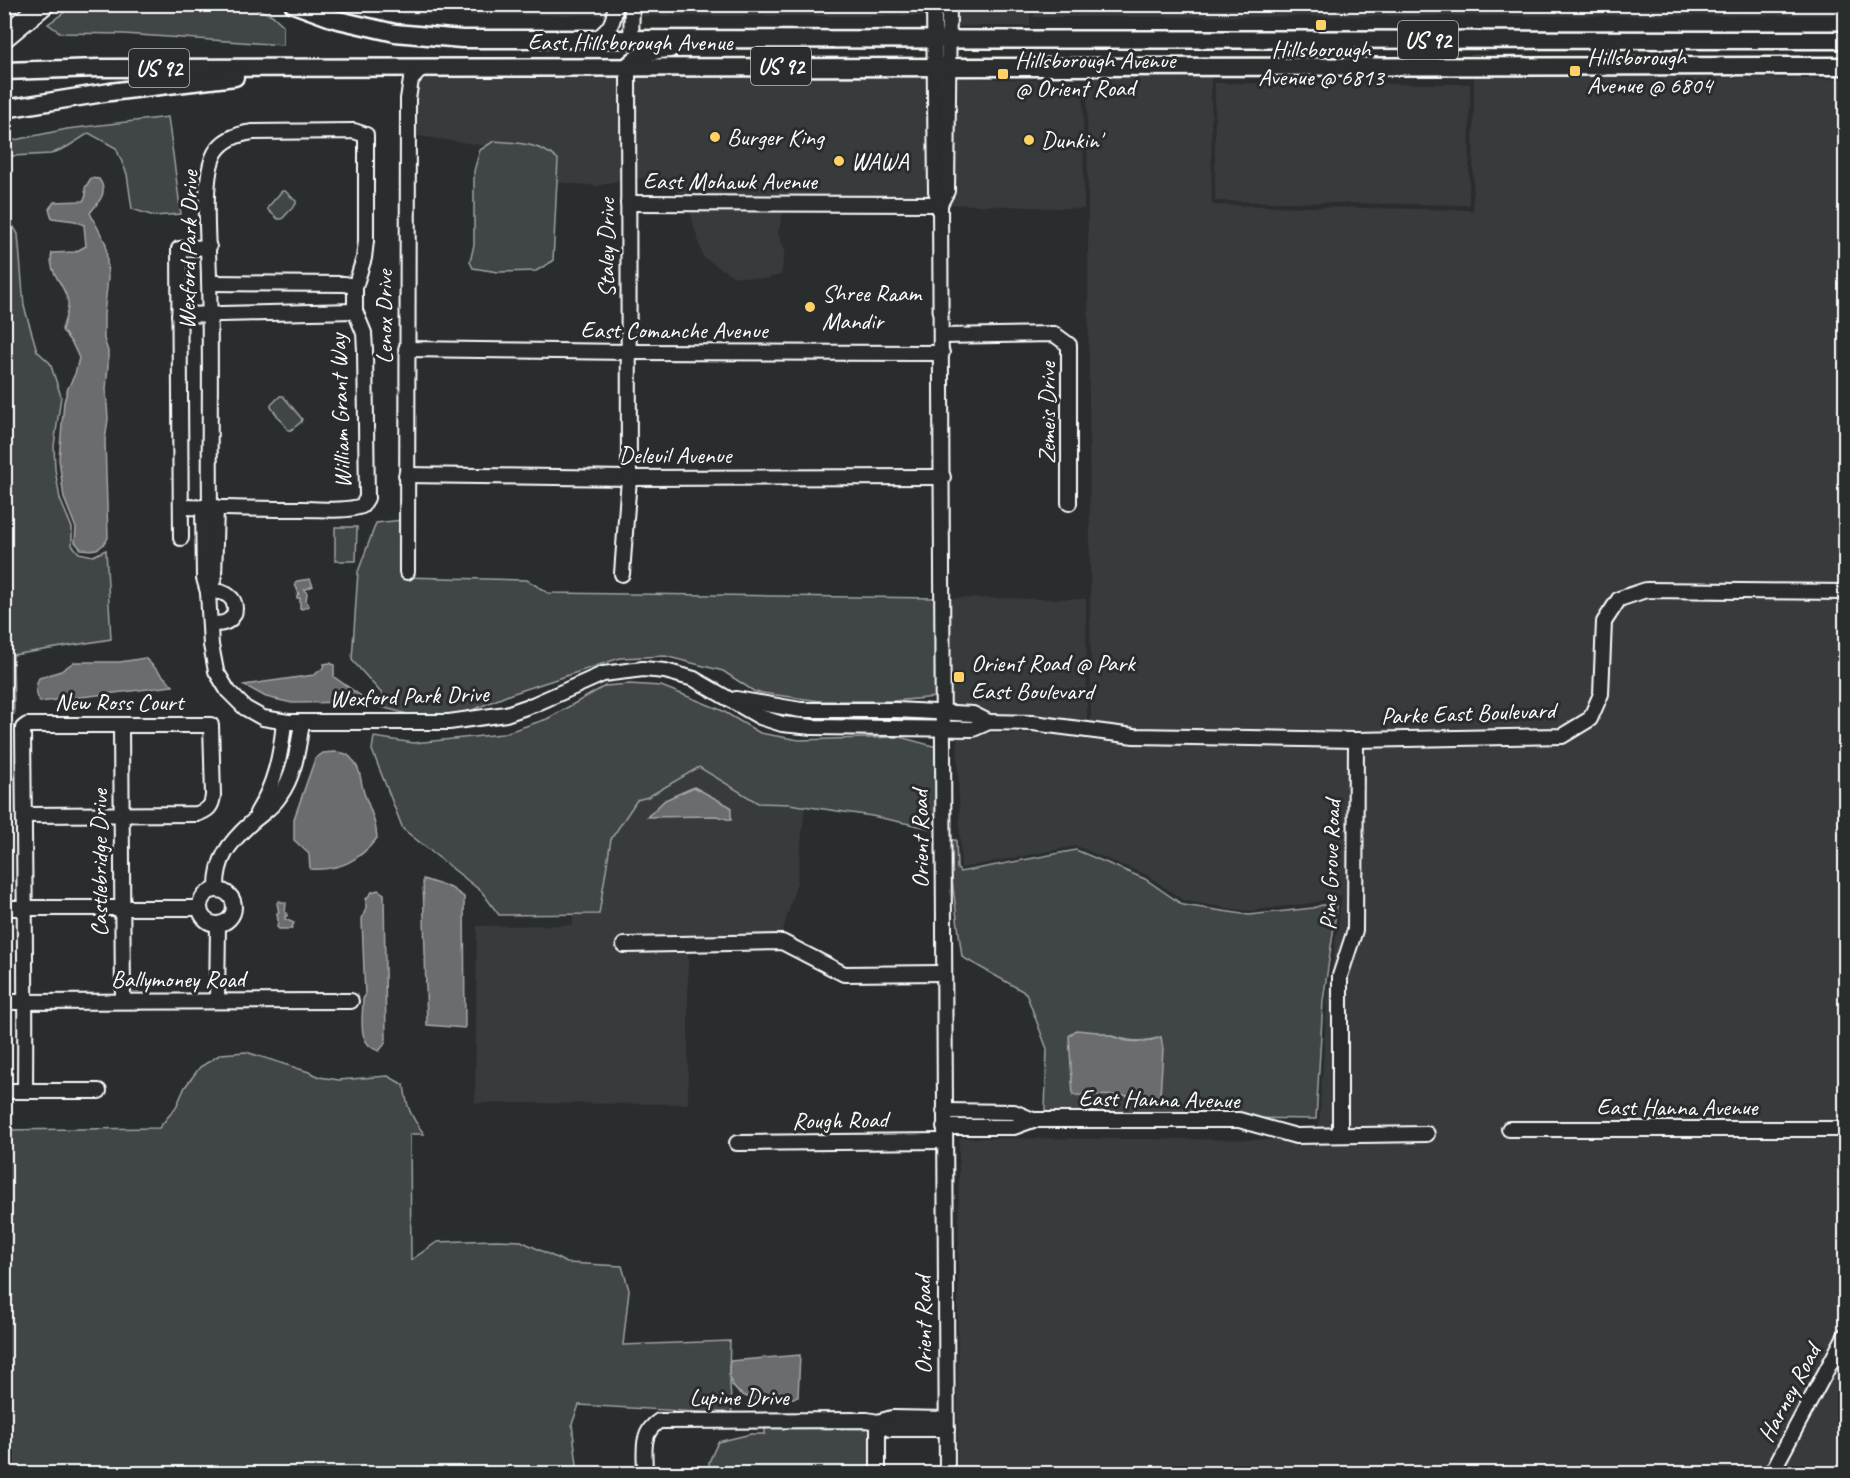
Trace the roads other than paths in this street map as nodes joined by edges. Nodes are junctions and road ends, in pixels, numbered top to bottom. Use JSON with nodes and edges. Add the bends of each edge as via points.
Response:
{"nodes":[{"id":1,"x":44,"y":4,"type":"edge"},
{"id":2,"x":293,"y":4,"type":"edge"},
{"id":3,"x":615,"y":4,"type":"edge"},
{"id":4,"x":632,"y":4,"type":"edge"},
{"id":5,"x":934,"y":4,"type":"edge"},
{"id":6,"x":949,"y":4,"type":"edge"},
{"id":7,"x":4,"y":37,"type":"edge"},
{"id":8,"x":594,"y":40,"type":"junction"},
{"id":9,"x":631,"y":40,"type":"junction"},
{"id":10,"x":941,"y":40,"type":"junction"},
{"id":11,"x":1292,"y":40,"type":"junction"},
{"id":12,"x":1483,"y":40,"type":"junction"},
{"id":13,"x":1845,"y":40,"type":"edge"},
{"id":14,"x":747,"y":41,"type":"junction"},
{"id":15,"x":628,"y":66,"type":"junction"},
{"id":16,"x":941,"y":66,"type":"junction"},
{"id":17,"x":1292,"y":66,"type":"junction"},
{"id":18,"x":1845,"y":66,"type":"edge"},
{"id":19,"x":313,"y":67,"type":"junction"},
{"id":20,"x":423,"y":67,"type":"junction"},
{"id":21,"x":515,"y":67,"type":"junction"},
{"id":22,"x":1483,"y":67,"type":"junction"},
{"id":23,"x":4,"y":71,"type":"edge"},
{"id":24,"x":4,"y":109,"type":"edge"},
{"id":25,"x":366,"y":135,"type":"joint"},
{"id":26,"x":628,"y":203,"type":"junction"},
{"id":27,"x":940,"y":204,"type":"junction"},
{"id":28,"x":209,"y":247,"type":"junction"},
{"id":29,"x":210,"y":283,"type":"junction"},
{"id":30,"x":355,"y":287,"type":"junction"},
{"id":31,"x":355,"y":311,"type":"junction"},
{"id":32,"x":179,"y":315,"type":"junction"},
{"id":33,"x":209,"y":315,"type":"junction"},
{"id":34,"x":942,"y":336,"type":"junction"},
{"id":35,"x":406,"y":349,"type":"junction"},
{"id":36,"x":628,"y":352,"type":"junction"},
{"id":37,"x":942,"y":353,"type":"junction"},
{"id":38,"x":406,"y":475,"type":"junction"},
{"id":39,"x":943,"y":477,"type":"junction"},
{"id":40,"x":629,"y":478,"type":"junction"},
{"id":41,"x":1069,"y":503,"type":"dead end"},
{"id":42,"x":181,"y":507,"type":"junction"},
{"id":43,"x":209,"y":507,"type":"junction"},
{"id":44,"x":181,"y":538,"type":"dead end"},
{"id":45,"x":407,"y":572,"type":"dead end"},
{"id":46,"x":622,"y":574,"type":"dead end"},
{"id":47,"x":208,"y":592,"type":"junction"},
{"id":48,"x":1845,"y":592,"type":"edge"},
{"id":49,"x":211,"y":623,"type":"junction"},
{"id":50,"x":731,"y":699,"type":"junction"},
{"id":51,"x":942,"y":712,"type":"junction"},
{"id":52,"x":284,"y":722,"type":"junction"},
{"id":53,"x":302,"y":722,"type":"junction"},
{"id":54,"x":989,"y":722,"type":"junction"},
{"id":55,"x":121,"y":725,"type":"junction"},
{"id":56,"x":942,"y":729,"type":"junction"},
{"id":57,"x":1356,"y":740,"type":"junction"},
{"id":58,"x":24,"y":814,"type":"junction"},
{"id":59,"x":121,"y":814,"type":"junction"},
{"id":60,"x":251,"y":823,"type":"junction"},
{"id":61,"x":217,"y":890,"type":"junction"},
{"id":62,"x":4,"y":908,"type":"edge"},
{"id":63,"x":24,"y":908,"type":"junction"},
{"id":64,"x":121,"y":908,"type":"junction"},
{"id":65,"x":200,"y":908,"type":"junction"},
{"id":66,"x":218,"y":924,"type":"junction"},
{"id":67,"x":624,"y":945,"type":"dead end"},
{"id":68,"x":943,"y":973,"type":"junction"},
{"id":69,"x":351,"y":1000,"type":"dead end"},
{"id":70,"x":123,"y":1001,"type":"junction"},
{"id":71,"x":217,"y":1001,"type":"junction"},
{"id":72,"x":4,"y":1002,"type":"edge"},
{"id":73,"x":25,"y":1002,"type":"junction"},
{"id":74,"x":4,"y":1091,"type":"edge"},
{"id":75,"x":25,"y":1091,"type":"junction"},
{"id":76,"x":99,"y":1091,"type":"dead end"},
{"id":77,"x":944,"y":1111,"type":"junction"},
{"id":78,"x":1033,"y":1120,"type":"junction"},
{"id":79,"x":944,"y":1127,"type":"junction"},
{"id":80,"x":1509,"y":1129,"type":"dead end"},
{"id":81,"x":1845,"y":1129,"type":"edge"},
{"id":82,"x":1427,"y":1134,"type":"dead end"},
{"id":83,"x":1340,"y":1135,"type":"junction"},
{"id":84,"x":944,"y":1141,"type":"junction"},
{"id":85,"x":737,"y":1143,"type":"dead end"},
{"id":86,"x":1845,"y":1334,"type":"edge"},
{"id":87,"x":878,"y":1422,"type":"junction"},
{"id":88,"x":947,"y":1424,"type":"junction"},
{"id":89,"x":645,"y":1473,"type":"edge"},
{"id":90,"x":878,"y":1473,"type":"edge"},
{"id":91,"x":947,"y":1473,"type":"edge"},
{"id":92,"x":1774,"y":1473,"type":"edge"}],
"edges":[{"from":1,"to":7,"type":"highway"},
{"from":2,"to":8,"type":"main road","number":"US 92","via":[[334,19],[395,33],[462,39]]},
{"from":3,"to":8,"type":"street","via":[[611,25]]},
{"from":4,"to":9,"type":"street"},
{"from":5,"to":10,"type":"street","name":"Orient Road"},
{"from":6,"to":10,"type":"street","name":"Orient Road"},
{"from":8,"to":9,"type":"main road","number":"US 92"},
{"from":9,"to":14,"type":"main road","number":"US 92"},
{"from":9,"to":21,"type":"main road","via":[[610,56],[541,59]]},
{"from":10,"to":11,"type":"main road","number":"US 92"},
{"from":10,"to":14,"type":"main road","number":"US 92"},
{"from":10,"to":16,"type":"street","name":"Orient Road"},
{"from":11,"to":12,"type":"main road","number":"US 92"},
{"from":11,"to":17,"type":"main road"},
{"from":12,"to":13,"type":"main road","number":"US 92"},
{"from":12,"to":22,"type":"main road"},
{"from":14,"to":15,"type":"main road","via":[[715,49],[649,51]]},
{"from":15,"to":16,"type":"main road","name":"East Hillsborough Avenue","number":"US 92"},
{"from":15,"to":21,"type":"main road","name":"East Hillsborough Avenue","number":"US 92"},
{"from":15,"to":26,"type":"street","name":"Staley Drive"},
{"from":16,"to":17,"type":"main road","name":"East Hillsborough Avenue","number":"US 92"},
{"from":16,"to":27,"type":"street","name":"Orient Road","via":[[936,191]]},
{"from":17,"to":22,"type":"main road","name":"East Hillsborough Avenue","number":"US 92"},
{"from":18,"to":22,"type":"main road","name":"East Hillsborough Avenue","number":"US 92"},
{"from":19,"to":20,"type":"main road","number":"US 92"},
{"from":19,"to":23,"type":"main road","number":"US 92"},
{"from":19,"to":24,"type":"main road"},
{"from":20,"to":21,"type":"main road","name":"East Hillsborough Avenue","number":"US 92"},
{"from":20,"to":35,"type":"street","name":"Lenox Drive","via":[[411,80],[408,99]]},
{"from":25,"to":28,"type":"street","name":"Wexford Park Drive","via":[[354,131],[253,132],[226,141],[215,152],[209,168]]},
{"from":25,"to":30,"type":"street","name":"William Grant Way","via":[[366,241]]},
{"from":26,"to":27,"type":"street","name":"East Mohawk Avenue"},
{"from":26,"to":36,"type":"street","name":"Staley Drive"},
{"from":27,"to":34,"type":"street","name":"Orient Road"},
{"from":28,"to":29,"type":"street","name":"Wexford Park Drive"},
{"from":28,"to":32,"type":"street","via":[[179,249]]},
{"from":29,"to":30,"type":"street"},
{"from":29,"to":33,"type":"street","name":"Wexford Park Drive"},
{"from":30,"to":31,"type":"street","name":"William Grant Way"},
{"from":31,"to":33,"type":"street"},
{"from":31,"to":43,"type":"street","name":"William Grant Way","via":[[364,333],[365,350],[368,474],[367,498],[362,506],[351,510]]},
{"from":32,"to":33,"type":"street"},
{"from":32,"to":42,"type":"street"},
{"from":33,"to":43,"type":"street","name":"Wexford Park Drive"},
{"from":34,"to":37,"type":"street","name":"Orient Road"},
{"from":34,"to":41,"type":"street","name":"Zemeis Drive","via":[[1054,334],[1069,345]]},
{"from":35,"to":36,"type":"street","name":"East Comanche Avenue"},
{"from":35,"to":38,"type":"street","name":"Lenox Drive"},
{"from":36,"to":37,"type":"street","name":"East Comanche Avenue"},
{"from":36,"to":40,"type":"street","name":"Staley Drive"},
{"from":37,"to":39,"type":"street","name":"Orient Road"},
{"from":38,"to":40,"type":"street","name":"Deleuil Avenue"},
{"from":38,"to":45,"type":"street","name":"Lenox Drive"},
{"from":39,"to":40,"type":"street","name":"Deleuil Avenue"},
{"from":39,"to":51,"type":"street","name":"Orient Road"},
{"from":40,"to":46,"type":"street","name":"Staley Drive"},
{"from":42,"to":43,"type":"street","name":"William Grant Way"},
{"from":42,"to":44,"type":"street"},
{"from":43,"to":47,"type":"street","name":"Wexford Park Drive","via":[[214,578]]},
{"from":47,"to":49,"type":"street","name":"Wexford Park Drive"},
{"from":47,"to":49,"type":"street","via":[[226,593],[235,607],[228,622]]},
{"from":48,"to":57,"type":"street","name":"Parke East Boulevard","via":[[1646,590],[1619,599],[1604,622],[1601,694],[1590,719],[1562,736]]},
{"from":49,"to":52,"type":"street","name":"Wexford Park Drive","via":[[216,671],[228,691],[245,708],[263,718]]},
{"from":50,"to":51,"type":"street","name":"Wexford Park Drive","via":[[801,710]]},
{"from":50,"to":53,"type":"street","name":"Wexford Park Drive","via":[[694,679],[643,669],[603,674],[506,714],[475,720]]},
{"from":50,"to":56,"type":"street","name":"Wexford Park Drive","via":[[760,717],[782,724]]},
{"from":51,"to":54,"type":"street","name":"Parke East Boulevard","via":[[973,714]]},
{"from":51,"to":56,"type":"street","name":"Orient Road"},
{"from":52,"to":53,"type":"street","name":"Wexford Park Drive"},
{"from":52,"to":60,"type":"street","via":[[276,775]]},
{"from":53,"to":60,"type":"street","via":[[292,776],[277,800]]},
{"from":54,"to":56,"type":"street","name":"Parke East Boulevard","via":[[973,729]]},
{"from":54,"to":57,"type":"street","name":"Parke East Boulevard","via":[[1033,723],[1134,736]]},
{"from":55,"to":58,"type":"street","name":"New Ross Court","via":[[23,728]]},
{"from":55,"to":59,"type":"street","name":"Castlebridge Drive"},
{"from":55,"to":59,"type":"street","name":"New Ross Court","via":[[211,725],[213,795],[212,805],[197,814]]},
{"from":56,"to":68,"type":"street","name":"Orient Road"},
{"from":57,"to":83,"type":"street","name":"Pine Grove Road","via":[[1355,930],[1340,976]]},
{"from":58,"to":59,"type":"street"},
{"from":58,"to":63,"type":"street"},
{"from":59,"to":64,"type":"street","name":"Castlebridge Drive"},
{"from":60,"to":61,"type":"street","via":[[224,853]]},
{"from":61,"to":65,"type":"street","via":[[205,896]]},
{"from":61,"to":66,"type":"street","via":[[230,895],[235,907],[230,919]]},
{"from":62,"to":63,"type":"street"},
{"from":63,"to":64,"type":"street"},
{"from":63,"to":73,"type":"street"},
{"from":64,"to":65,"type":"street"},
{"from":64,"to":70,"type":"street","name":"Castlebridge Drive"},
{"from":65,"to":66,"type":"street","via":[[206,920]]},
{"from":66,"to":71,"type":"street"},
{"from":67,"to":68,"type":"street","via":[[782,942],[844,974]]},
{"from":68,"to":77,"type":"street","name":"Orient Road"},
{"from":69,"to":71,"type":"street","name":"Ballymoney Road"},
{"from":70,"to":71,"type":"street","name":"Ballymoney Road"},
{"from":70,"to":73,"type":"street","name":"Ballymoney Road"},
{"from":72,"to":73,"type":"street","name":"Ballymoney Road"},
{"from":73,"to":75,"type":"street"},
{"from":74,"to":75,"type":"street"},
{"from":75,"to":76,"type":"street"},
{"from":77,"to":78,"type":"street","name":"East Hanna Avenue","via":[[1014,1112]]},
{"from":77,"to":79,"type":"street","name":"Orient Road"},
{"from":78,"to":79,"type":"street","name":"East Hanna Avenue","via":[[1014,1127]]},
{"from":78,"to":83,"type":"street","name":"East Hanna Avenue","via":[[1239,1120],[1296,1136]]},
{"from":79,"to":84,"type":"street","name":"Orient Road"},
{"from":80,"to":81,"type":"street","name":"East Hanna Avenue"},
{"from":82,"to":83,"type":"street","name":"East Hanna Avenue"},
{"from":84,"to":85,"type":"street","name":"Rough Road"},
{"from":84,"to":88,"type":"street","name":"Orient Road"},
{"from":86,"to":92,"type":"street","name":"Harney Road"},
{"from":87,"to":88,"type":"street","name":"Lupine Drive","via":[[890,1429]]},
{"from":87,"to":89,"type":"street","name":"Lupine Drive","via":[[659,1421],[646,1435]]},
{"from":87,"to":90,"type":"street"},
{"from":88,"to":91,"type":"street","name":"Orient Road"}]}
